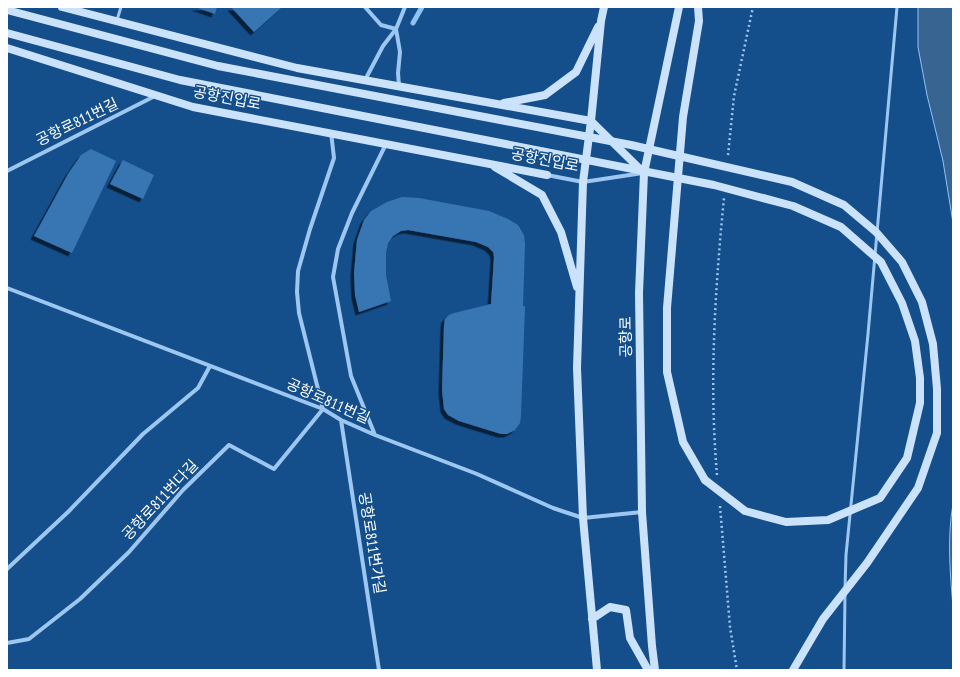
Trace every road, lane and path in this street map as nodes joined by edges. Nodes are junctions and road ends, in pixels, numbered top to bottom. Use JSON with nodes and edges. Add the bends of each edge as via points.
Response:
{"nodes":[{"id":1,"x":62,"y":7,"type":"edge"},
{"id":2,"x":121,"y":7,"type":"edge"},
{"id":3,"x":365,"y":7,"type":"edge"},
{"id":4,"x":405,"y":7,"type":"edge"},
{"id":5,"x":604,"y":7,"type":"edge"},
{"id":6,"x":679,"y":7,"type":"edge"},
{"id":7,"x":698,"y":7,"type":"edge"},
{"id":8,"x":753,"y":7,"type":"edge"},
{"id":9,"x":897,"y":7,"type":"edge"},
{"id":10,"x":7,"y":10,"type":"edge"},
{"id":11,"x":117,"y":21,"type":"junction"},
{"id":12,"x":601,"y":21,"type":"junction"},
{"id":13,"x":396,"y":29,"type":"junction"},
{"id":14,"x":7,"y":33,"type":"edge"},
{"id":15,"x":7,"y":48,"type":"edge"},
{"id":16,"x":364,"y":80,"type":"junction"},
{"id":17,"x":399,"y":86,"type":"junction"},
{"id":18,"x":157,"y":95,"type":"junction"},
{"id":19,"x":499,"y":104,"type":"junction"},
{"id":20,"x":591,"y":121,"type":"junction"},
{"id":21,"x":332,"y":132,"type":"junction"},
{"id":22,"x":386,"y":143,"type":"junction"},
{"id":23,"x":728,"y":157,"type":"dead end"},
{"id":24,"x":489,"y":164,"type":"junction"},
{"id":25,"x":7,"y":171,"type":"edge"},
{"id":26,"x":644,"y":173,"type":"junction"},
{"id":27,"x":547,"y":175,"type":"joint"},
{"id":28,"x":583,"y":182,"type":"junction"},
{"id":29,"x":724,"y":196,"type":"dead end"},
{"id":30,"x":7,"y":288,"type":"edge"},
{"id":31,"x":580,"y":294,"type":"junction"},
{"id":32,"x":210,"y":366,"type":"junction"},
{"id":33,"x":323,"y":409,"type":"junction"},
{"id":34,"x":341,"y":420,"type":"junction"},
{"id":35,"x":375,"y":435,"type":"junction"},
{"id":36,"x":718,"y":481,"type":"dead end"},
{"id":37,"x":720,"y":504,"type":"dead end"},
{"id":38,"x":642,"y":512,"type":"junction"},
{"id":39,"x":583,"y":518,"type":"junction"},
{"id":40,"x":7,"y":568,"type":"edge"},
{"id":41,"x":592,"y":619,"type":"junction"},
{"id":42,"x":7,"y":643,"type":"edge"},
{"id":43,"x":379,"y":670,"type":"edge"},
{"id":44,"x":597,"y":670,"type":"edge"},
{"id":45,"x":648,"y":670,"type":"edge"},
{"id":46,"x":655,"y":670,"type":"edge"},
{"id":47,"x":737,"y":670,"type":"edge"},
{"id":48,"x":793,"y":670,"type":"edge"},
{"id":49,"x":844,"y":670,"type":"edge"}],
"edges":[{"from":1,"to":11,"type":"main road"},
{"from":2,"to":11,"type":"lane"},
{"from":3,"to":13,"type":"street","via":[[381,25]]},
{"from":4,"to":13,"type":"street"},
{"from":5,"to":12,"type":"main road"},
{"from":6,"to":26,"type":"main road","name":"공항로"},
{"from":7,"to":14,"type":"main road","bridge":true,"via":[[699,21],[683,117],[680,147],[680,155],[678,177],[677,185],[667,308],[667,372],[683,442],[705,480],[745,511],[786,522],[828,520],[880,498],[907,458],[920,403],[920,378],[915,341],[902,303],[881,262],[841,227],[793,206],[714,185],[684,179],[676,177],[554,152],[180,80]]},
{"from":8,"to":23,"type":"path","via":[[734,96]]},
{"from":9,"to":49,"type":"lane","via":[[846,555]]},
{"from":10,"to":48,"type":"main road","bridge":true,"via":[[218,66],[631,145],[792,182],[844,205],[876,232],[902,262],[922,302],[933,344],[938,433],[918,488],[867,563],[824,619]]},
{"from":11,"to":16,"type":"main road","via":[[297,68]]},
{"from":12,"to":19,"type":"main road","via":[[576,72],[546,95]]},
{"from":12,"to":20,"type":"main road"},
{"from":13,"to":16,"type":"street"},
{"from":13,"to":17,"type":"street","via":[[400,52]]},
{"from":15,"to":18,"type":"main road","name":"공항진입로"},
{"from":16,"to":17,"type":"main road"},
{"from":17,"to":19,"type":"main road"},
{"from":18,"to":21,"type":"main road","name":"공항진입로","via":[[193,107]]},
{"from":18,"to":25,"type":"street","name":"공항로811번길"},
{"from":19,"to":20,"type":"main road"},
{"from":20,"to":26,"type":"main road"},
{"from":20,"to":28,"type":"main road"},
{"from":21,"to":22,"type":"main road","name":"공항진입로"},
{"from":21,"to":33,"type":"street","via":[[334,158],[298,271],[297,292],[299,313]]},
{"from":22,"to":24,"type":"main road","name":"공항진입로"},
{"from":22,"to":35,"type":"street","via":[[352,213],[338,249],[333,277],[351,376]]},
{"from":24,"to":27,"type":"main road","name":"공항진입로"},
{"from":24,"to":31,"type":"main road","via":[[542,195],[561,232]]},
{"from":26,"to":28,"type":"street","name":"공항진입로"},
{"from":26,"to":38,"type":"main road","name":"공항로","via":[[639,293]]},
{"from":27,"to":28,"type":"street","name":"공항진입로"},
{"from":28,"to":31,"type":"main road"},
{"from":29,"to":36,"type":"path","via":[[713,338],[714,443]]},
{"from":30,"to":32,"type":"street","name":"공항로811번길"},
{"from":31,"to":39,"type":"main road","via":[[577,368]]},
{"from":32,"to":33,"type":"street","name":"공항로811번길"},
{"from":32,"to":40,"type":"street","via":[[198,388],[144,434],[68,512]]},
{"from":33,"to":34,"type":"street","name":"공항로811번길"},
{"from":33,"to":42,"type":"street","name":"공항로811번다길","via":[[274,470],[229,445],[183,490],[129,552],[80,599],[29,639]]},
{"from":34,"to":35,"type":"street","name":"공항로811번길"},
{"from":34,"to":43,"type":"street","name":"공항로811번가길"},
{"from":35,"to":39,"type":"street","name":"공항로811번길"},
{"from":37,"to":47,"type":"path","via":[[730,627]]},
{"from":38,"to":39,"type":"street","name":"공항로811번길"},
{"from":38,"to":46,"type":"main road","name":"공항로"},
{"from":39,"to":41,"type":"main road"},
{"from":41,"to":44,"type":"main road"},
{"from":41,"to":45,"type":"main road","via":[[610,607],[626,610],[630,638]]}]}
